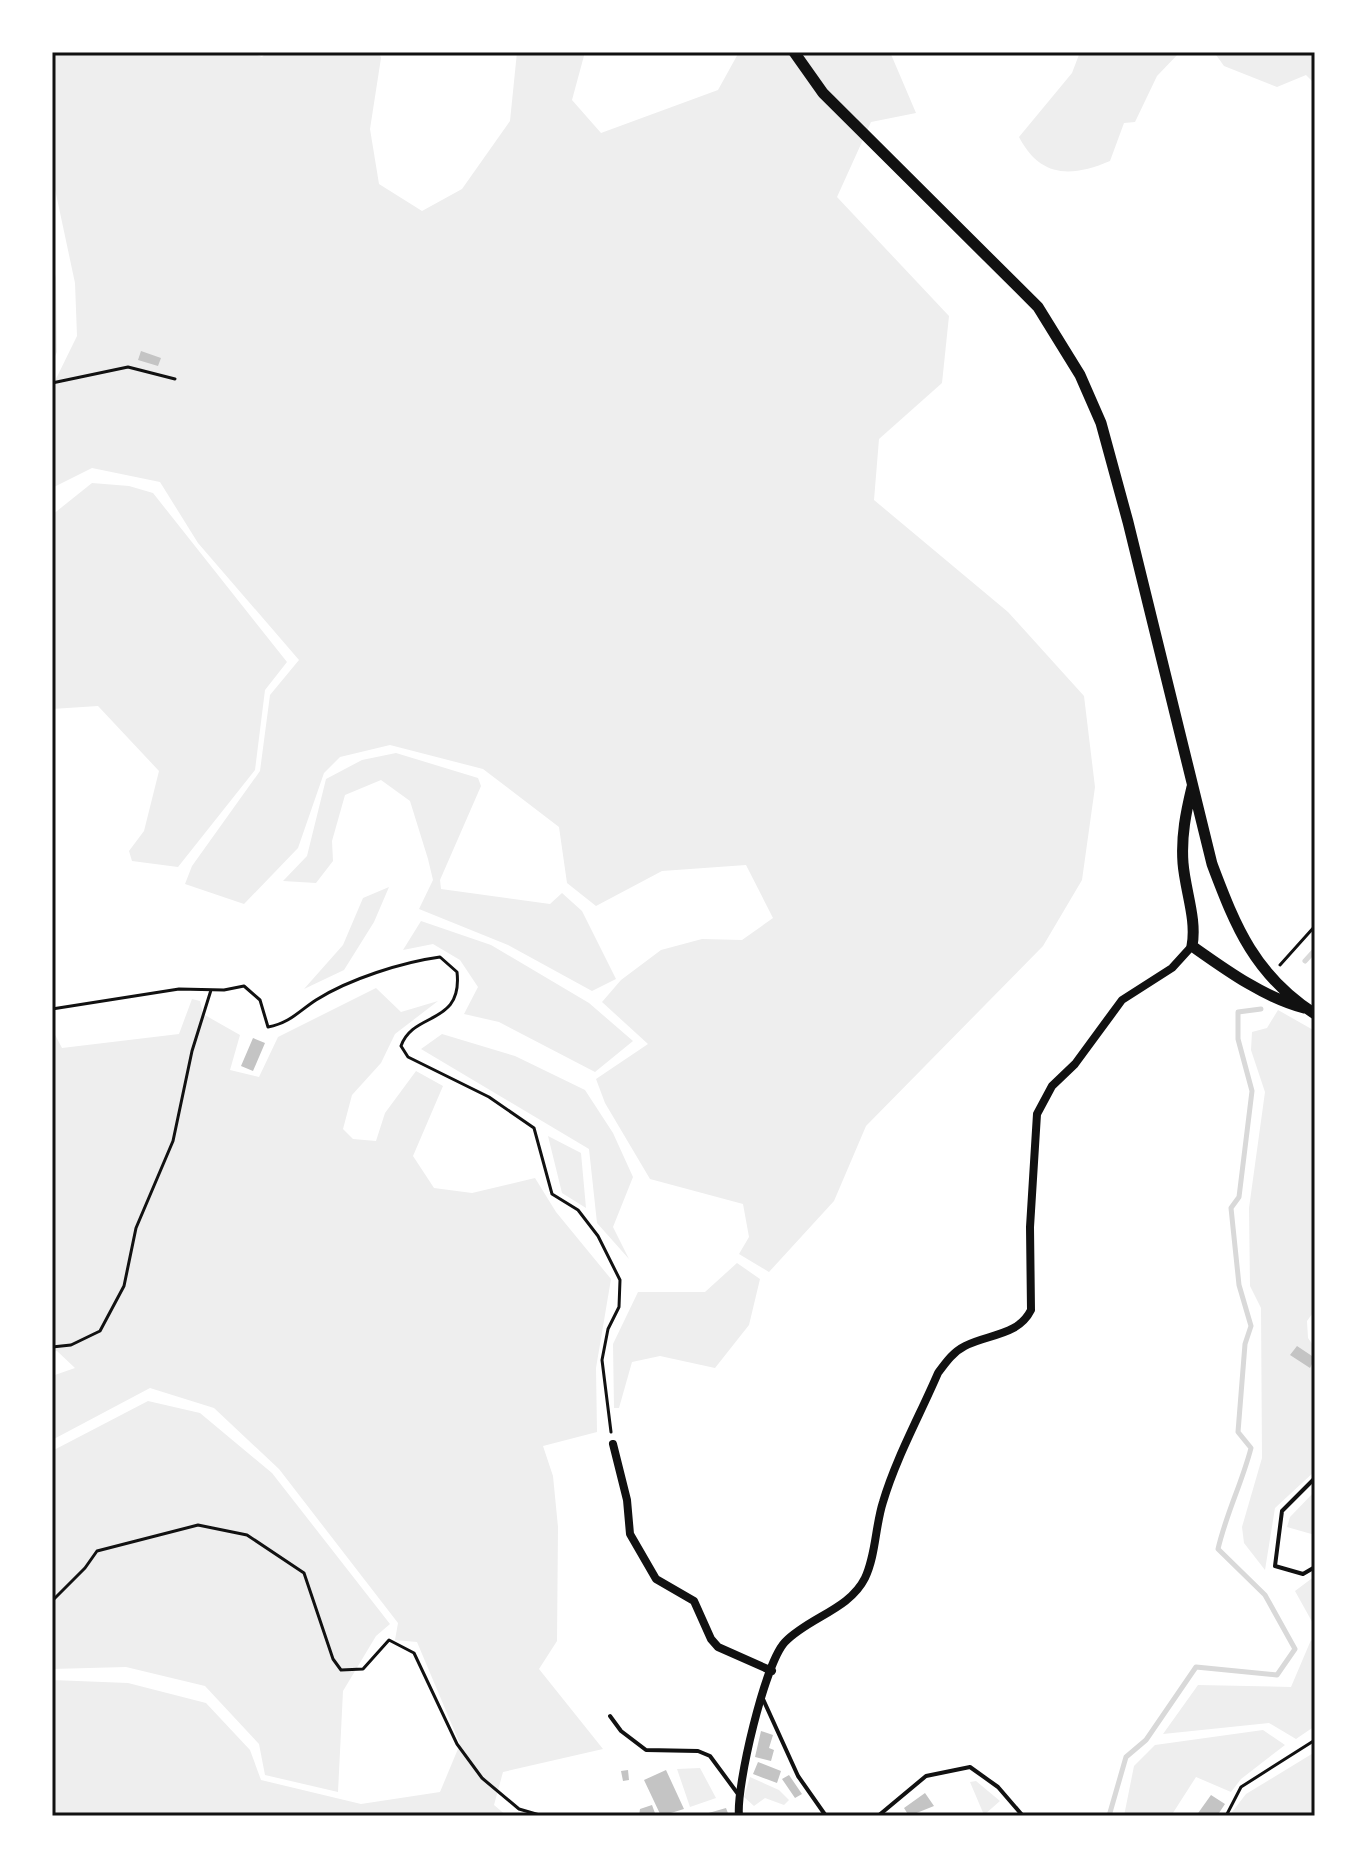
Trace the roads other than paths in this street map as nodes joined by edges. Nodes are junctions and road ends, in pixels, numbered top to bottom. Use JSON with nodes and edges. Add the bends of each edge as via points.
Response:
{"nodes":[{"id":1,"x":794,"y":52,"type":"edge"},
{"id":2,"x":1193,"y":785,"type":"junction"},
{"id":3,"x":1192,"y":946,"type":"junction"},
{"id":4,"x":1312,"y":1012,"type":"edge"},
{"id":5,"x":613,"y":1444,"type":"road end"},
{"id":6,"x":1315,"y":1478,"type":"edge"},
{"id":7,"x":1315,"y":1567,"type":"edge"},
{"id":8,"x":772,"y":1671,"type":"junction"},
{"id":9,"x":763,"y":1698,"type":"junction"},
{"id":10,"x":610,"y":1716,"type":"dead end"},
{"id":11,"x":738,"y":1794,"type":"junction"},
{"id":12,"x":739,"y":1816,"type":"edge"},
{"id":13,"x":826,"y":1816,"type":"edge"},
{"id":14,"x":878,"y":1816,"type":"edge"},
{"id":15,"x":1023,"y":1816,"type":"edge"}],
"edges":[{"from":1,"to":2,"type":"street","via":[[823,93],[986,250],[1062,341],[1101,423]]},
{"from":2,"to":3,"type":"street","via":[[1182,828],[1195,930]]},
{"from":2,"to":4,"type":"street","via":[[1212,864],[1253,959]]},
{"from":3,"to":4,"type":"street","via":[[1283,1003]]},
{"from":3,"to":8,"type":"street","via":[[1172,968],[1122,1000],[1043,1099],[1037,1114],[1030,1227],[1031,1310],[1015,1328],[965,1345],[950,1356],[883,1499],[863,1582],[850,1599],[784,1643]]},
{"from":5,"to":8,"type":"street","via":[[630,1534],[656,1579],[694,1601],[718,1647]]},
{"from":6,"to":7,"type":"lane","via":[[1282,1511],[1275,1553],[1275,1566],[1303,1574]]},
{"from":8,"to":9,"type":"street"},
{"from":9,"to":11,"type":"street"},
{"from":9,"to":13,"type":"lane","via":[[798,1776]]},
{"from":10,"to":11,"type":"lane","via":[[646,1750],[710,1756]]},
{"from":11,"to":12,"type":"street"},
{"from":14,"to":15,"type":"lane","via":[[926,1776],[970,1767],[998,1787]]}]}
